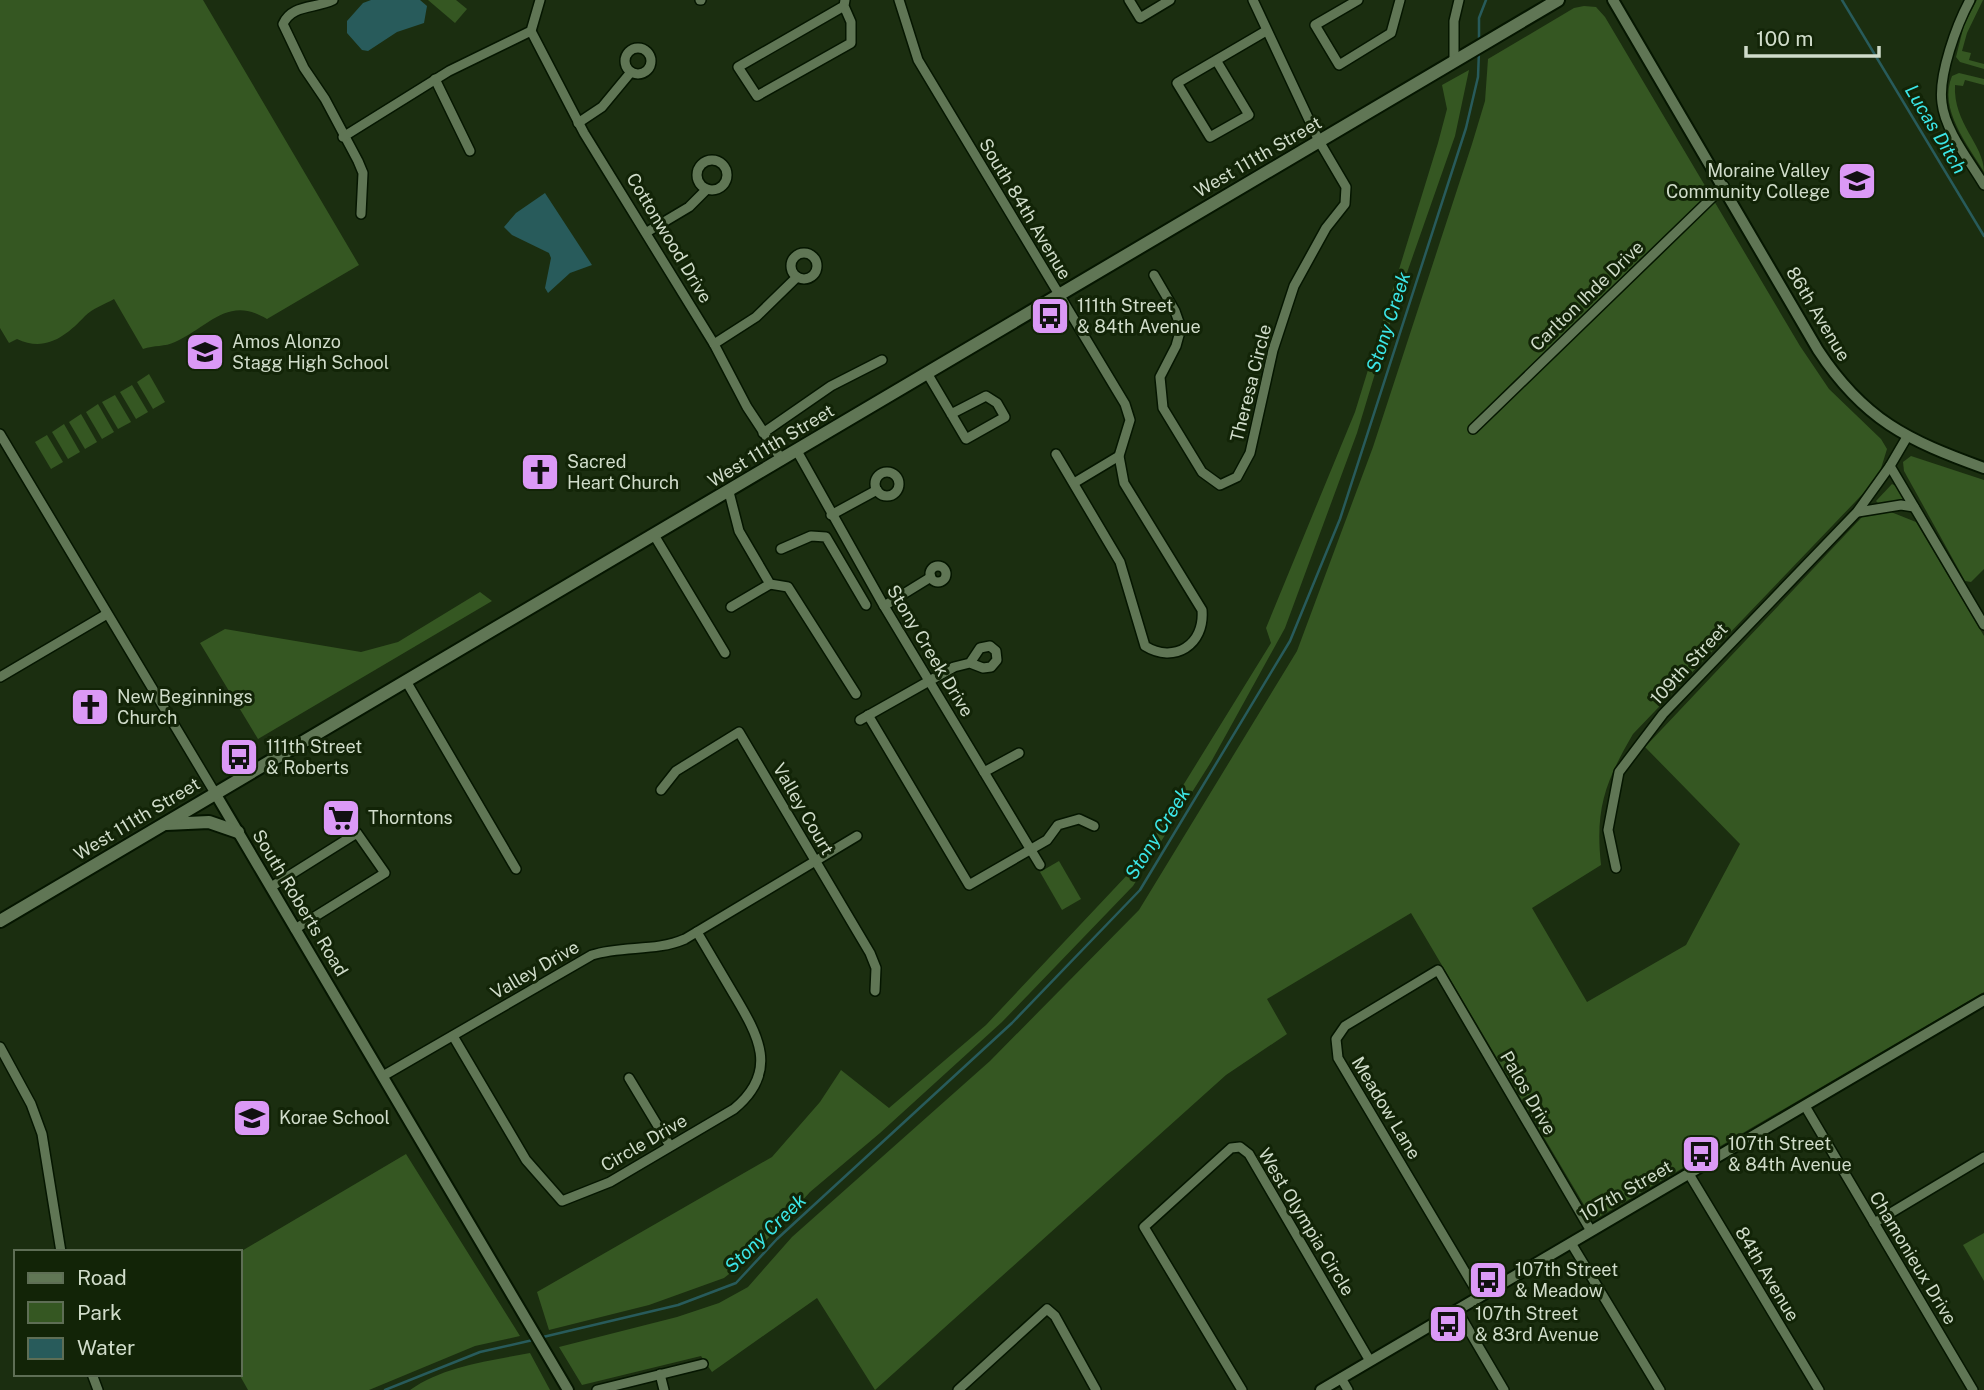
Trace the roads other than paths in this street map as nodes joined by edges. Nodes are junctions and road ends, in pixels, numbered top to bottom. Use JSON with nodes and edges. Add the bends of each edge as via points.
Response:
{"nodes":[{"id":1,"x":332,"y":0,"type":"edge"},
{"id":2,"x":540,"y":0,"type":"edge"},
{"id":3,"x":899,"y":0,"type":"edge"},
{"id":4,"x":1129,"y":0,"type":"edge"},
{"id":5,"x":1170,"y":0,"type":"edge"},
{"id":6,"x":1253,"y":0,"type":"edge"},
{"id":7,"x":1358,"y":0,"type":"edge"},
{"id":8,"x":1400,"y":0,"type":"edge"},
{"id":9,"x":1459,"y":0,"type":"edge"},
{"id":10,"x":1558,"y":0,"type":"edge"},
{"id":11,"x":1613,"y":0,"type":"edge"},
{"id":12,"x":1970,"y":0,"type":"edge"},
{"id":13,"x":845,"y":3,"type":"edge"},
{"id":14,"x":531,"y":31,"type":"junction"},
{"id":15,"x":1266,"y":32,"type":"junction"},
{"id":16,"x":1216,"y":60,"type":"junction"},
{"id":17,"x":1454,"y":62,"type":"junction"},
{"id":18,"x":631,"y":72,"type":"dead end"},
{"id":19,"x":435,"y":79,"type":"junction"},
{"id":20,"x":578,"y":122,"type":"junction"},
{"id":21,"x":343,"y":137,"type":"junction"},
{"id":22,"x":1320,"y":141,"type":"junction"},
{"id":23,"x":470,"y":151,"type":"dead end"},
{"id":24,"x":1984,"y":185,"type":"edge"},
{"id":25,"x":1724,"y":186,"type":"junction"},
{"id":26,"x":707,"y":189,"type":"dead end"},
{"id":27,"x":362,"y":214,"type":"dead end"},
{"id":28,"x":647,"y":232,"type":"junction"},
{"id":29,"x":1154,"y":275,"type":"dead end"},
{"id":30,"x":797,"y":277,"type":"dead end"},
{"id":31,"x":1057,"y":294,"type":"junction"},
{"id":32,"x":713,"y":344,"type":"junction"},
{"id":33,"x":882,"y":360,"type":"dead end"},
{"id":34,"x":927,"y":373,"type":"junction"},
{"id":35,"x":951,"y":414,"type":"junction"},
{"id":36,"x":1473,"y":429,"type":"dead end"},
{"id":37,"x":762,"y":433,"type":"junction"},
{"id":38,"x":0,"y":434,"type":"edge"},
{"id":39,"x":1907,"y":437,"type":"junction"},
{"id":40,"x":797,"y":451,"type":"junction"},
{"id":41,"x":1056,"y":454,"type":"dead end"},
{"id":42,"x":1119,"y":456,"type":"junction"},
{"id":43,"x":782,"y":460,"type":"junction"},
{"id":44,"x":1890,"y":467,"type":"junction"},
{"id":45,"x":1984,"y":467,"type":"edge"},
{"id":46,"x":1074,"y":483,"type":"junction"},
{"id":47,"x":877,"y":490,"type":"dead end"},
{"id":48,"x":729,"y":492,"type":"junction"},
{"id":49,"x":1914,"y":507,"type":"junction"},
{"id":50,"x":1857,"y":512,"type":"junction"},
{"id":51,"x":831,"y":515,"type":"junction"},
{"id":52,"x":654,"y":535,"type":"junction"},
{"id":53,"x":781,"y":549,"type":"dead end"},
{"id":54,"x":858,"y":562,"type":"junction"},
{"id":55,"x":846,"y":569,"type":"junction"},
{"id":56,"x":931,"y":578,"type":"dead end"},
{"id":57,"x":770,"y":584,"type":"junction"},
{"id":58,"x":866,"y":605,"type":"dead end"},
{"id":59,"x":884,"y":606,"type":"junction"},
{"id":60,"x":731,"y":607,"type":"dead end"},
{"id":61,"x":107,"y":614,"type":"junction"},
{"id":62,"x":1984,"y":625,"type":"edge"},
{"id":63,"x":724,"y":653,"type":"dead end"},
{"id":64,"x":970,"y":663,"type":"dead end"},
{"id":65,"x":0,"y":677,"type":"edge"},
{"id":66,"x":929,"y":679,"type":"junction"},
{"id":67,"x":406,"y":681,"type":"junction"},
{"id":68,"x":856,"y":694,"type":"dead end"},
{"id":69,"x":1019,"y":753,"type":"dead end"},
{"id":70,"x":984,"y":772,"type":"junction"},
{"id":71,"x":661,"y":790,"type":"dead end"},
{"id":72,"x":215,"y":793,"type":"junction"},
{"id":73,"x":162,"y":824,"type":"junction"},
{"id":74,"x":1094,"y":826,"type":"dead end"},
{"id":75,"x":238,"y":832,"type":"junction"},
{"id":76,"x":856,"y":836,"type":"dead end"},
{"id":77,"x":1030,"y":849,"type":"junction"},
{"id":78,"x":815,"y":861,"type":"junction"},
{"id":79,"x":1040,"y":865,"type":"dead end"},
{"id":80,"x":1616,"y":868,"type":"dead end"},
{"id":81,"x":516,"y":869,"type":"dead end"},
{"id":82,"x":271,"y":887,"type":"junction"},
{"id":83,"x":0,"y":921,"type":"edge"},
{"id":84,"x":295,"y":929,"type":"junction"},
{"id":85,"x":697,"y":932,"type":"junction"},
{"id":86,"x":1438,"y":970,"type":"joint"},
{"id":87,"x":875,"y":991,"type":"dead end"},
{"id":88,"x":1984,"y":1000,"type":"edge"},
{"id":89,"x":453,"y":1036,"type":"junction"},
{"id":90,"x":0,"y":1047,"type":"edge"},
{"id":91,"x":383,"y":1076,"type":"junction"},
{"id":92,"x":629,"y":1078,"type":"dead end"},
{"id":93,"x":1805,"y":1106,"type":"junction"},
{"id":94,"x":670,"y":1146,"type":"junction"},
{"id":95,"x":1984,"y":1157,"type":"edge"},
{"id":96,"x":1689,"y":1174,"type":"junction"},
{"id":97,"x":1874,"y":1223,"type":"junction"},
{"id":98,"x":1591,"y":1231,"type":"junction"},
{"id":99,"x":1571,"y":1243,"type":"junction"},
{"id":100,"x":61,"y":1250,"type":"edge"},
{"id":101,"x":1480,"y":1297,"type":"junction"},
{"id":102,"x":1457,"y":1310,"type":"junction"},
{"id":103,"x":1370,"y":1361,"type":"junction"},
{"id":104,"x":703,"y":1364,"type":"dead end"},
{"id":105,"x":660,"y":1374,"type":"junction"},
{"id":106,"x":1341,"y":1378,"type":"junction"},
{"id":107,"x":568,"y":1390,"type":"edge"},
{"id":108,"x":597,"y":1390,"type":"edge"},
{"id":109,"x":664,"y":1390,"type":"edge"},
{"id":110,"x":958,"y":1390,"type":"edge"},
{"id":111,"x":1096,"y":1390,"type":"edge"},
{"id":112,"x":1242,"y":1390,"type":"edge"},
{"id":113,"x":1321,"y":1390,"type":"edge"},
{"id":114,"x":1348,"y":1390,"type":"edge"},
{"id":115,"x":1504,"y":1390,"type":"edge"},
{"id":116,"x":1660,"y":1390,"type":"edge"},
{"id":117,"x":1818,"y":1390,"type":"edge"},
{"id":118,"x":1973,"y":1390,"type":"edge"}],
"edges":[{"from":1,"to":21,"type":"street","via":[[298,9],[283,24]]},
{"from":2,"to":14,"type":"street"},
{"from":3,"to":31,"type":"street","name":"South 84th Avenue","via":[[918,60]]},
{"from":4,"to":5,"type":"street","via":[[1140,18]]},
{"from":6,"to":15,"type":"street"},
{"from":7,"to":8,"type":"street","via":[[1315,25],[1339,65],[1391,33]]},
{"from":9,"to":17,"type":"street"},
{"from":10,"to":17,"type":"main road","name":"West 111th Street"},
{"from":11,"to":25,"type":"street","name":"86th Avenue"},
{"from":12,"to":24,"type":"street","via":[[1956,34],[1942,103],[1950,127]]},
{"from":13,"to":13,"type":"street","via":[[738,67],[757,96],[851,43]]},
{"from":14,"to":19,"type":"street"},
{"from":14,"to":20,"type":"street","name":"Cottonwood Drive"},
{"from":15,"to":16,"type":"street"},
{"from":15,"to":22,"type":"street"},
{"from":16,"to":16,"type":"street","via":[[1249,115],[1210,137],[1177,83]]},
{"from":17,"to":22,"type":"main road","name":"West 111th Street"},
{"from":18,"to":20,"type":"street","via":[[602,107]]},
{"from":19,"to":21,"type":"street"},
{"from":19,"to":23,"type":"street"},
{"from":20,"to":28,"type":"street","name":"Cottonwood Drive"},
{"from":21,"to":27,"type":"street","via":[[363,173]]},
{"from":22,"to":29,"type":"street","name":"Theresa Circle","via":[[1346,187],[1345,204],[1294,286],[1273,350],[1250,453],[1237,477],[1220,485],[1202,472],[1163,408],[1160,377],[1181,328]]},
{"from":22,"to":31,"type":"main road","name":"West 111th Street"},
{"from":25,"to":36,"type":"street","name":"Carlton Ihde Drive"},
{"from":25,"to":39,"type":"street","name":"86th Avenue","via":[[1833,374],[1866,409]]},
{"from":26,"to":28,"type":"street","via":[[689,207]]},
{"from":28,"to":32,"type":"street","name":"Cottonwood Drive"},
{"from":30,"to":32,"type":"street","via":[[756,317]]},
{"from":31,"to":34,"type":"main road","name":"West 111th Street"},
{"from":31,"to":42,"type":"street","name":"South 84th Avenue","via":[[1125,404],[1130,419]]},
{"from":32,"to":37,"type":"street","name":"Cottonwood Drive"},
{"from":33,"to":37,"type":"street","via":[[831,386]]},
{"from":34,"to":35,"type":"street"},
{"from":34,"to":40,"type":"main road","name":"West 111th Street"},
{"from":35,"to":35,"type":"street","via":[[966,439],[1004,417],[997,403],[986,397]]},
{"from":37,"to":43,"type":"street","name":"Cottonwood Drive"},
{"from":38,"to":61,"type":"street","name":"South Roberts Road"},
{"from":39,"to":44,"type":"street"},
{"from":39,"to":45,"type":"street","name":"86th Avenue"},
{"from":40,"to":43,"type":"main road","name":"West 111th Street"},
{"from":40,"to":51,"type":"street","name":"Stony Creek Drive"},
{"from":41,"to":46,"type":"street"},
{"from":42,"to":46,"type":"street"},
{"from":42,"to":46,"type":"street","via":[[1124,483],[1202,610],[1198,635],[1186,648],[1165,654],[1145,646],[1120,562]]},
{"from":43,"to":48,"type":"main road","name":"West 111th Street"},
{"from":44,"to":49,"type":"street"},
{"from":44,"to":50,"type":"street","name":"109th Street"},
{"from":47,"to":51,"type":"street"},
{"from":48,"to":52,"type":"main road","name":"West 111th Street"},
{"from":48,"to":57,"type":"street","via":[[739,531]]},
{"from":49,"to":50,"type":"street"},
{"from":49,"to":62,"type":"street"},
{"from":50,"to":80,"type":"street","name":"109th Street","via":[[1663,713],[1619,772],[1608,830]]},
{"from":51,"to":54,"type":"street","name":"Stony Creek Drive"},
{"from":52,"to":63,"type":"street"},
{"from":52,"to":67,"type":"main road","name":"West 111th Street"},
{"from":53,"to":55,"type":"street","via":[[823,535]]},
{"from":54,"to":55,"type":"street"},
{"from":54,"to":59,"type":"street","name":"Stony Creek Drive"},
{"from":55,"to":58,"type":"street"},
{"from":56,"to":59,"type":"street"},
{"from":57,"to":60,"type":"street"},
{"from":57,"to":68,"type":"street","via":[[788,587]]},
{"from":59,"to":66,"type":"street","name":"Stony Creek Drive"},
{"from":61,"to":65,"type":"street"},
{"from":61,"to":72,"type":"street","name":"South Roberts Road"},
{"from":64,"to":66,"type":"street"},
{"from":66,"to":70,"type":"street","name":"Stony Creek Drive"},
{"from":66,"to":77,"type":"street","via":[[864,717],[969,886]]},
{"from":67,"to":72,"type":"main road","name":"West 111th Street"},
{"from":67,"to":81,"type":"street"},
{"from":69,"to":70,"type":"street"},
{"from":70,"to":77,"type":"street","name":"Stony Creek Drive"},
{"from":71,"to":78,"type":"street","name":"Valley Court","via":[[676,771],[739,732]]},
{"from":72,"to":73,"type":"main road","name":"West 111th Street"},
{"from":72,"to":75,"type":"street","name":"South Roberts Road"},
{"from":73,"to":75,"type":"main road","via":[[204,821]]},
{"from":73,"to":83,"type":"main road","name":"West 111th Street"},
{"from":74,"to":77,"type":"street","via":[[1068,821],[1058,825],[1047,841]]},
{"from":75,"to":82,"type":"street","name":"South Roberts Road"},
{"from":76,"to":78,"type":"street","name":"Valley Drive"},
{"from":77,"to":79,"type":"street","name":"Stony Creek Drive"},
{"from":78,"to":85,"type":"street","name":"Valley Drive"},
{"from":78,"to":87,"type":"street","name":"Valley Court","via":[[870,953],[876,968]]},
{"from":82,"to":84,"type":"street","name":"South Roberts Road"},
{"from":82,"to":84,"type":"street","via":[[357,833],[385,873]]},
{"from":84,"to":91,"type":"street","name":"South Roberts Road"},
{"from":85,"to":89,"type":"street","name":"Valley Drive","via":[[660,948],[614,949],[592,955]]},
{"from":85,"to":94,"type":"street","name":"Circle Drive","via":[[757,1035],[761,1067],[755,1086],[740,1104]]},
{"from":86,"to":98,"type":"street","name":"Palos Drive"},
{"from":86,"to":101,"type":"street","name":"Meadow Lane","via":[[1345,1026],[1336,1039],[1338,1058]]},
{"from":88,"to":93,"type":"street","name":"107th Street"},
{"from":89,"to":91,"type":"street","name":"Valley Drive"},
{"from":89,"to":94,"type":"street","name":"Circle Drive","via":[[526,1160],[562,1201],[610,1182]]},
{"from":90,"to":100,"type":"street","via":[[42,1134]]},
{"from":91,"to":107,"type":"street","name":"South Roberts Road"},
{"from":92,"to":94,"type":"street"},
{"from":93,"to":96,"type":"street","name":"107th Street"},
{"from":93,"to":97,"type":"street","name":"Chamonieux Drive"},
{"from":95,"to":97,"type":"street"},
{"from":96,"to":98,"type":"street","name":"107th Street"},
{"from":96,"to":117,"type":"street","name":"84th Avenue"},
{"from":97,"to":118,"type":"street","name":"Chamonieux Drive"},
{"from":98,"to":99,"type":"street","name":"107th Street"},
{"from":99,"to":101,"type":"street","name":"107th Street"},
{"from":99,"to":116,"type":"street"},
{"from":101,"to":102,"type":"street","name":"107th Street"},
{"from":102,"to":103,"type":"street","name":"107th Street"},
{"from":102,"to":115,"type":"street"},
{"from":103,"to":106,"type":"street","name":"107th Street"},
{"from":103,"to":112,"type":"street","name":"West Olympia Circle","via":[[1245,1149],[1231,1148],[1144,1227]]},
{"from":104,"to":105,"type":"street"},
{"from":105,"to":108,"type":"street"},
{"from":105,"to":109,"type":"street"},
{"from":106,"to":113,"type":"street","name":"107th Street"},
{"from":106,"to":114,"type":"street"},
{"from":110,"to":111,"type":"street","via":[[1047,1310],[1055,1316]]}]}
